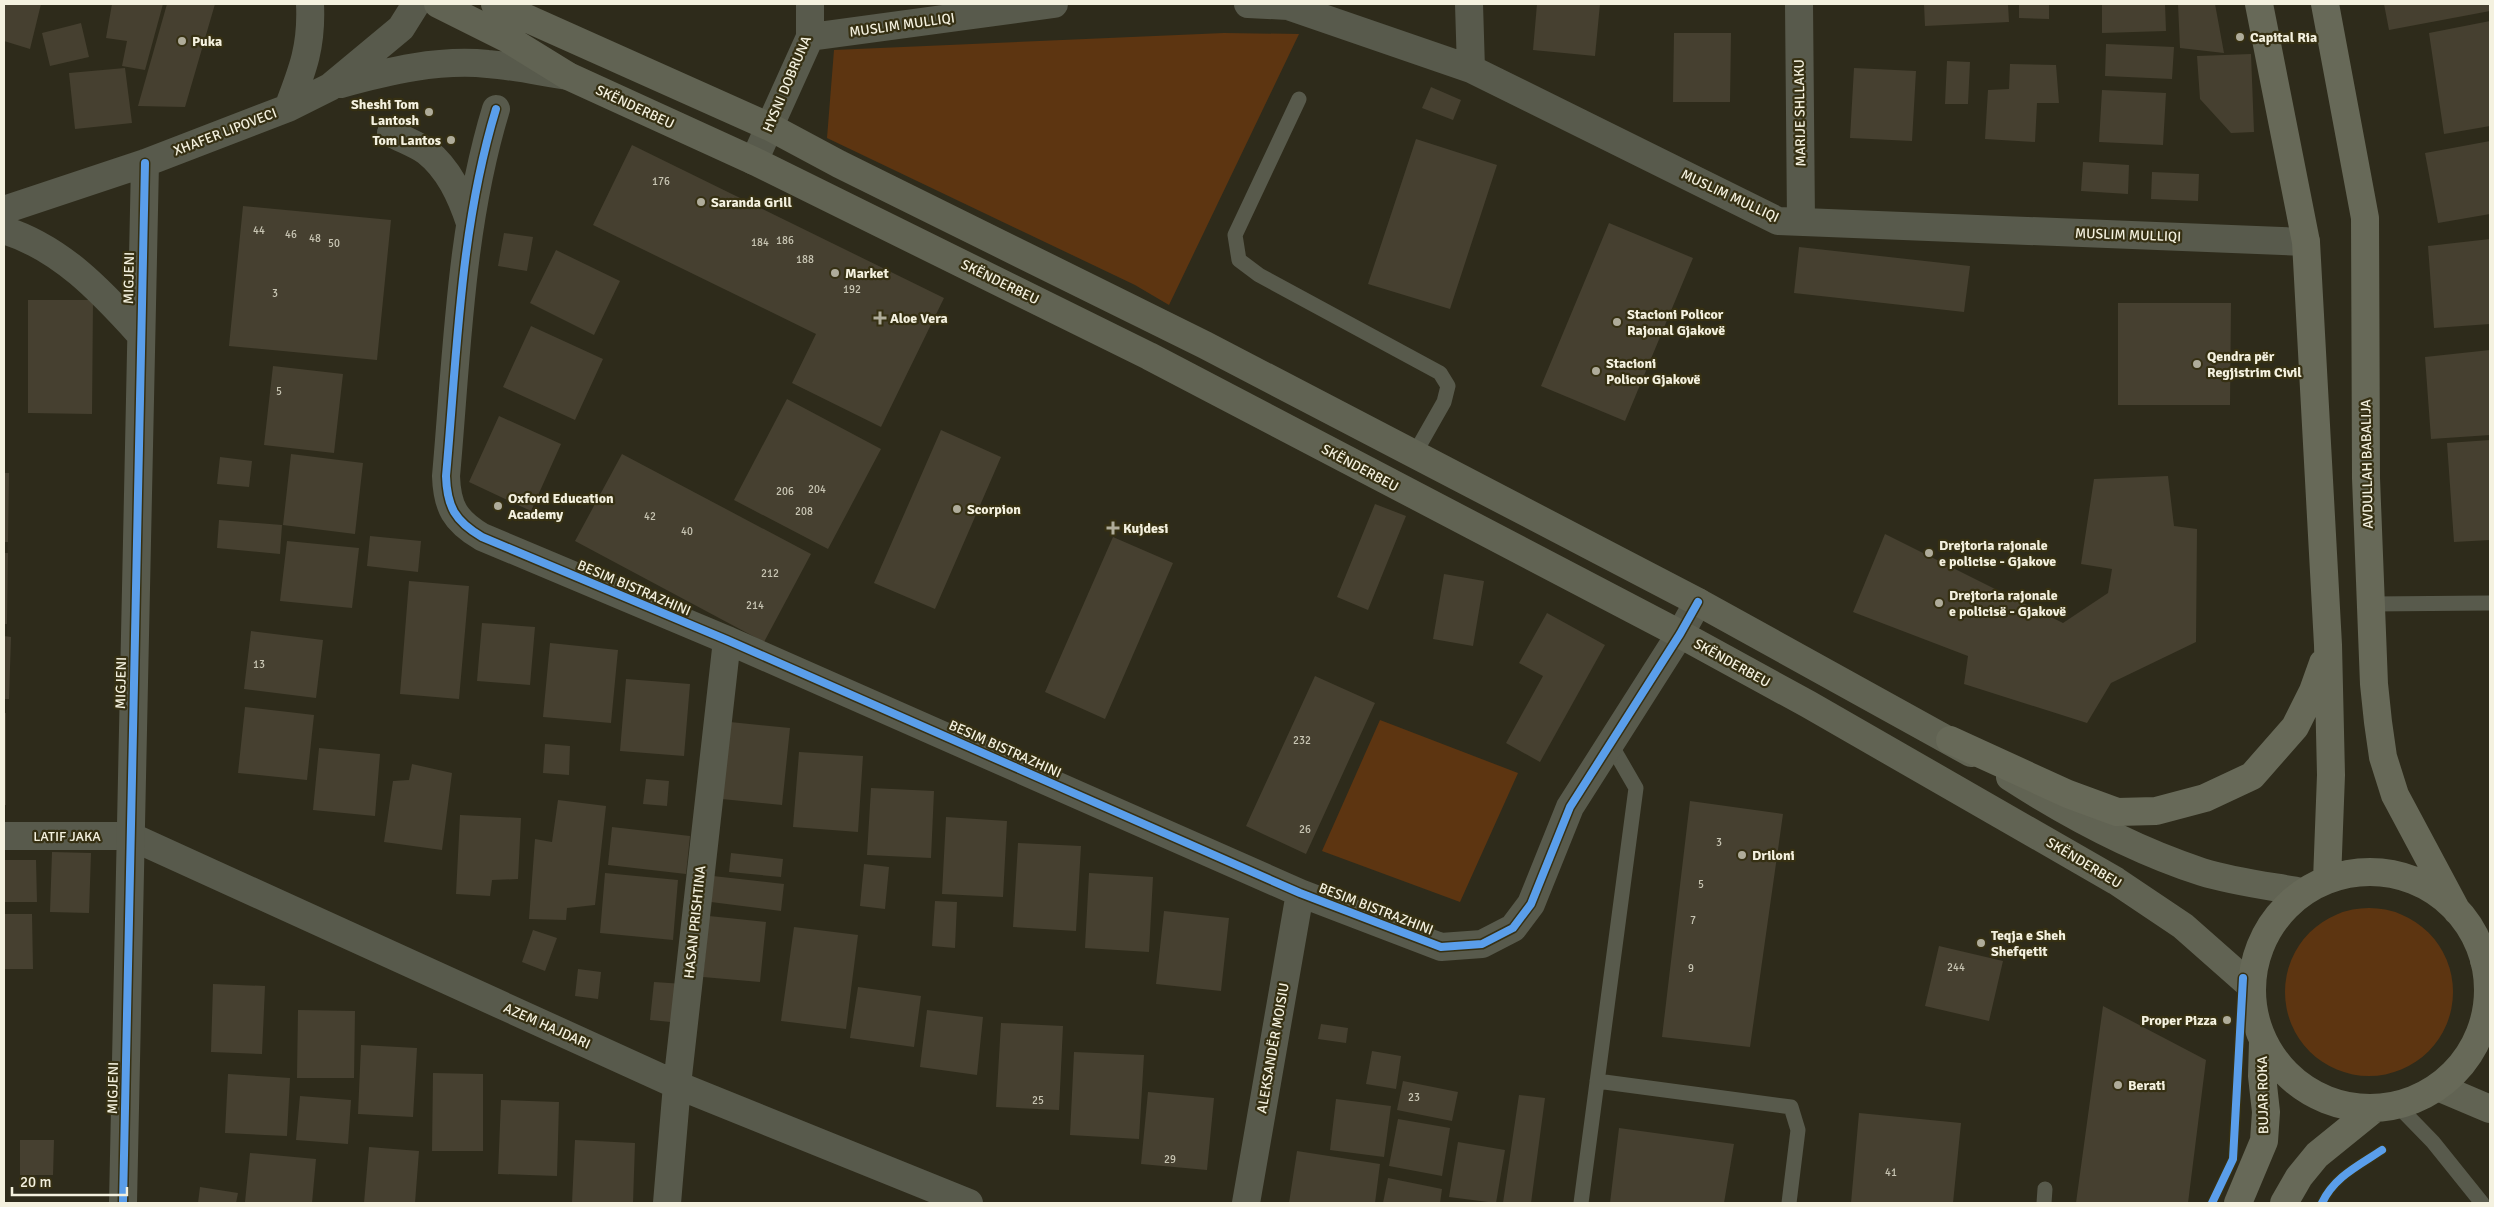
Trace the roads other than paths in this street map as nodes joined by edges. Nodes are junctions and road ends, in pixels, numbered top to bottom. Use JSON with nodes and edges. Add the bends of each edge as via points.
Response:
{"nodes":[{"id":1,"x":310,"y":4,"type":"edge"},
{"id":2,"x":416,"y":4,"type":"edge"},
{"id":3,"x":438,"y":4,"type":"edge"},
{"id":4,"x":495,"y":4,"type":"edge"},
{"id":5,"x":810,"y":4,"type":"edge"},
{"id":6,"x":1054,"y":4,"type":"edge"},
{"id":7,"x":1248,"y":4,"type":"edge"},
{"id":8,"x":1469,"y":4,"type":"edge"},
{"id":9,"x":1799,"y":4,"type":"edge"},
{"id":10,"x":2259,"y":4,"type":"edge"},
{"id":11,"x":2325,"y":4,"type":"edge"},
{"id":12,"x":810,"y":37,"type":"junction"},
{"id":13,"x":1471,"y":69,"type":"junction"},
{"id":14,"x":568,"y":76,"type":"junction"},
{"id":15,"x":330,"y":88,"type":"junction"},
{"id":16,"x":1299,"y":100,"type":"dead end"},
{"id":17,"x":288,"y":108,"type":"junction"},
{"id":18,"x":496,"y":110,"type":"dead end"},
{"id":19,"x":770,"y":127,"type":"junction"},
{"id":20,"x":391,"y":134,"type":"dead end"},
{"id":21,"x":754,"y":161,"type":"junction"},
{"id":22,"x":145,"y":163,"type":"junction"},
{"id":23,"x":4,"y":210,"type":"edge"},
{"id":24,"x":1801,"y":222,"type":"junction"},
{"id":25,"x":470,"y":223,"type":"junction"},
{"id":26,"x":4,"y":230,"type":"edge"},
{"id":27,"x":2306,"y":242,"type":"junction"},
{"id":28,"x":140,"y":334,"type":"junction"},
{"id":29,"x":1415,"y":453,"type":"junction"},
{"id":30,"x":1698,"y":602,"type":"junction"},
{"id":31,"x":2490,"y":602,"type":"edge"},
{"id":32,"x":2371,"y":604,"type":"junction"},
{"id":33,"x":1680,"y":634,"type":"junction"},
{"id":34,"x":726,"y":640,"type":"junction"},
{"id":35,"x":2328,"y":645,"type":"junction"},
{"id":36,"x":1950,"y":740,"type":"junction"},
{"id":37,"x":1610,"y":743,"type":"junction"},
{"id":38,"x":4,"y":836,"type":"edge"},
{"id":39,"x":130,"y":836,"type":"junction"},
{"id":40,"x":2315,"y":886,"type":"junction"},
{"id":41,"x":1300,"y":893,"type":"junction"},
{"id":42,"x":2457,"y":910,"type":"junction"},
{"id":43,"x":2487,"y":965,"type":"edge"},
{"id":44,"x":2251,"y":986,"type":"junction"},
{"id":45,"x":2263,"y":1042,"type":"junction"},
{"id":46,"x":1597,"y":1081,"type":"junction"},
{"id":47,"x":677,"y":1085,"type":"junction"},
{"id":48,"x":2438,"y":1087,"type":"junction"},
{"id":49,"x":2386,"y":1107,"type":"junction"},
{"id":50,"x":2490,"y":1109,"type":"edge"},
{"id":51,"x":123,"y":1203,"type":"edge"},
{"id":52,"x":667,"y":1203,"type":"edge"},
{"id":53,"x":969,"y":1203,"type":"edge"},
{"id":54,"x":1246,"y":1203,"type":"edge"},
{"id":55,"x":1581,"y":1203,"type":"edge"},
{"id":56,"x":1789,"y":1203,"type":"edge"},
{"id":57,"x":2238,"y":1203,"type":"edge"},
{"id":58,"x":2284,"y":1203,"type":"edge"},
{"id":59,"x":2482,"y":1203,"type":"edge"}],
"edges":[{"from":1,"to":17,"type":"street","via":[[307,56]]},
{"from":2,"to":15,"type":"street","name":"XHAFER LIPOVECI","via":[[401,28]]},
{"from":3,"to":14,"type":"main road","name":"SKËNDERBEU","via":[[508,39]]},
{"from":4,"to":19,"type":"main road"},
{"from":5,"to":12,"type":"street","name":"HYSNI DOBRUNA"},
{"from":6,"to":12,"type":"street","name":"MUSLIM MULLIQI"},
{"from":7,"to":13,"type":"street","name":"MUSLIM MULLIQI","via":[[1288,6]]},
{"from":8,"to":13,"type":"street"},
{"from":9,"to":24,"type":"street","name":"MARIJE SHLLAKU"},
{"from":10,"to":27,"type":"main road"},
{"from":11,"to":32,"type":"main road","name":"AVDULLAH BABALIJA","via":[[2364,218],[2366,478]]},
{"from":12,"to":19,"type":"street","name":"HYSNI DOBRUNA"},
{"from":13,"to":24,"type":"street","name":"MUSLIM MULLIQI","via":[[1778,221]]},
{"from":14,"to":15,"type":"street","via":[[464,63],[386,71]]},
{"from":14,"to":21,"type":"main road","name":"SKËNDERBEU"},
{"from":15,"to":17,"type":"street","name":"XHAFER LIPOVECI"},
{"from":16,"to":29,"type":"lane","via":[[1235,235],[1239,260],[1259,276],[1440,373],[1448,386],[1444,402]]},
{"from":17,"to":22,"type":"street","name":"XHAFER LIPOVECI"},
{"from":18,"to":25,"type":"street","name":"BESIM BISTRAZHINI","via":[[480,168]]},
{"from":19,"to":21,"type":"street","name":"HYSNI DOBRUNA"},
{"from":19,"to":29,"type":"main road"},
{"from":20,"to":25,"type":"street","via":[[425,151],[446,171],[461,196]]},
{"from":21,"to":33,"type":"main road","name":"SKËNDERBEU","via":[[1149,356]]},
{"from":22,"to":23,"type":"street","name":"XHAFER LIPOVECI"},
{"from":22,"to":28,"type":"street","name":"MIGJENI"},
{"from":24,"to":27,"type":"street","name":"MUSLIM MULLIQI"},
{"from":25,"to":34,"type":"street","name":"BESIM BISTRAZHINI","via":[[446,476],[446,495],[454,513],[465,527],[482,537]]},
{"from":26,"to":28,"type":"street","via":[[61,257],[104,295]]},
{"from":27,"to":35,"type":"main road"},
{"from":28,"to":39,"type":"street","name":"MIGJENI"},
{"from":29,"to":30,"type":"main road"},
{"from":30,"to":33,"type":"street","name":"BESIM BISTRAZHINI"},
{"from":30,"to":36,"type":"main road"},
{"from":31,"to":32,"type":"lane"},
{"from":32,"to":42,"type":"main road","name":"AVDULLAH BABALIJA","via":[[2374,684],[2383,757],[2395,794]]},
{"from":33,"to":37,"type":"street","name":"BESIM BISTRAZHINI"},
{"from":33,"to":44,"type":"main road","name":"SKËNDERBEU","via":[[1816,708],[2116,881],[2182,926]]},
{"from":34,"to":41,"type":"street","name":"BESIM BISTRAZHINI"},
{"from":34,"to":47,"type":"street","name":"HASAN PRISHTINA"},
{"from":35,"to":36,"type":"main road","via":[[2313,691],[2295,727],[2252,776],[2205,798],[2156,811],[2117,812],[2068,794]]},
{"from":35,"to":40,"type":"main road","via":[[2331,775]]},
{"from":36,"to":40,"type":"main road","via":[[2045,799],[2159,856],[2203,872]]},
{"from":37,"to":41,"type":"street","name":"BESIM BISTRAZHINI","via":[[1570,807],[1531,904],[1513,928],[1482,944],[1441,947]]},
{"from":37,"to":46,"type":"lane","via":[[1636,788]]},
{"from":38,"to":39,"type":"street","name":"LATIF JAKA"},
{"from":39,"to":47,"type":"street","name":"AZEM HAJDARI"},
{"from":39,"to":51,"type":"street","name":"MIGJENI"},
{"from":40,"to":42,"type":"main road","via":[[2354,873],[2382,873],[2410,879],[2436,892]]},
{"from":40,"to":44,"type":"main road","via":[[2282,910],[2266,933],[2255,958]]},
{"from":41,"to":54,"type":"street","name":"ALEKSANDËR MOISIU"},
{"from":42,"to":43,"type":"main road","via":[[2474,934]]},
{"from":43,"to":48,"type":"main road","via":[[2489,989],[2485,1017],[2476,1044],[2459,1068]]},
{"from":44,"to":45,"type":"main road","via":[[2252,1005]]},
{"from":45,"to":49,"type":"main road","via":[[2290,1078],[2309,1092],[2330,1102],[2353,1107]]},
{"from":45,"to":57,"type":"main road","name":"BUJAR ROKA","via":[[2264,1141]]},
{"from":46,"to":55,"type":"lane"},
{"from":46,"to":56,"type":"lane","via":[[1791,1106],[1798,1130]]},
{"from":47,"to":52,"type":"street","name":"HASAN PRISHTINA"},
{"from":47,"to":53,"type":"street","name":"AZEM HAJDARI"},
{"from":48,"to":49,"type":"main road","via":[[2419,1098]]},
{"from":48,"to":50,"type":"main road"},
{"from":49,"to":58,"type":"main road","via":[[2317,1155]]},
{"from":49,"to":59,"type":"lane","via":[[2434,1142]]}]}
